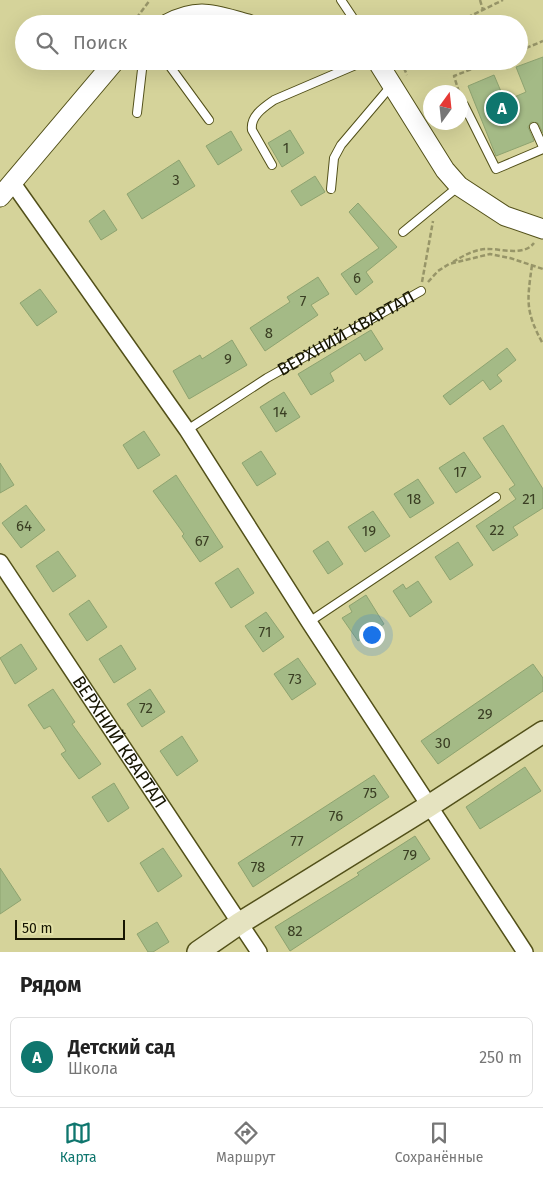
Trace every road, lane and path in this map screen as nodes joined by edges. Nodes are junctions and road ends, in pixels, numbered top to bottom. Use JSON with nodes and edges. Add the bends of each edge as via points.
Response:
{"nodes":[{"id":1,"x":150,"y":0,"type":"edge"},
{"id":2,"x":341,"y":0,"type":"edge"},
{"id":3,"x":480,"y":0,"type":"edge"},
{"id":4,"x":503,"y":0,"type":"edge"},
{"id":5,"x":483,"y":10,"type":"junction"},
{"id":6,"x":139,"y":15,"type":"edge"},
{"id":7,"x":184,"y":15,"type":"edge"},
{"id":8,"x":214,"y":15,"type":"edge"},
{"id":9,"x":351,"y":15,"type":"edge"},
{"id":10,"x":473,"y":15,"type":"edge"},
{"id":11,"x":543,"y":41,"type":"edge"},
{"id":12,"x":528,"y":47,"type":"edge"},
{"id":13,"x":108,"y":70,"type":"edge"},
{"id":14,"x":143,"y":70,"type":"edge"},
{"id":15,"x":173,"y":70,"type":"edge"},
{"id":16,"x":344,"y":70,"type":"edge"},
{"id":17,"x":382,"y":70,"type":"edge"},
{"id":18,"x":469,"y":70,"type":"edge"},
{"id":19,"x":457,"y":85,"type":"edge"},
{"id":20,"x":391,"y":86,"type":"junction"},
{"id":21,"x":137,"y":113,"type":"dead end"},
{"id":22,"x":468,"y":113,"type":"edge"},
{"id":23,"x":209,"y":120,"type":"dead end"},
{"id":24,"x":534,"y":127,"type":"dead end"},
{"id":25,"x":543,"y":148,"type":"edge"},
{"id":26,"x":272,"y":166,"type":"dead end"},
{"id":27,"x":12,"y":182,"type":"junction"},
{"id":28,"x":459,"y":186,"type":"junction"},
{"id":29,"x":331,"y":188,"type":"dead end"},
{"id":30,"x":0,"y":197,"type":"edge"},
{"id":31,"x":434,"y":214,"type":"dead end"},
{"id":32,"x":403,"y":232,"type":"dead end"},
{"id":33,"x":540,"y":234,"type":"edge"},
{"id":34,"x":449,"y":264,"type":"junction"},
{"id":35,"x":532,"y":265,"type":"junction"},
{"id":36,"x":543,"y":268,"type":"edge"},
{"id":37,"x":421,"y":291,"type":"junction"},
{"id":38,"x":543,"y":344,"type":"edge"},
{"id":39,"x":187,"y":430,"type":"junction"},
{"id":40,"x":496,"y":497,"type":"dead end"},
{"id":41,"x":0,"y":562,"type":"edge"},
{"id":42,"x":309,"y":622,"type":"junction"},
{"id":43,"x":543,"y":732,"type":"edge"},
{"id":44,"x":429,"y":806,"type":"junction"},
{"id":45,"x":240,"y":923,"type":"junction"},
{"id":46,"x":198,"y":952,"type":"edge"},
{"id":47,"x":259,"y":952,"type":"edge"},
{"id":48,"x":525,"y":952,"type":"edge"}],
"edges":[{"from":1,"to":6,"type":"path"},
{"from":2,"to":9,"type":"lane"},
{"from":3,"to":5,"type":"path"},
{"from":4,"to":5,"type":"path"},
{"from":5,"to":10,"type":"path"},
{"from":7,"to":8,"type":"street"},
{"from":11,"to":12,"type":"path"},
{"from":13,"to":27,"type":"street"},
{"from":14,"to":21,"type":"lane"},
{"from":15,"to":23,"type":"lane"},
{"from":16,"to":26,"type":"lane","via":[[274,100],[263,108],[251,124]]},
{"from":17,"to":20,"type":"street"},
{"from":18,"to":19,"type":"path","via":[[454,76]]},
{"from":20,"to":28,"type":"street","via":[[445,170]]},
{"from":20,"to":29,"type":"lane","via":[[341,145],[334,158]]},
{"from":22,"to":25,"type":"lane","via":[[496,169]]},
{"from":24,"to":25,"type":"lane"},
{"from":27,"to":30,"type":"street"},
{"from":27,"to":39,"type":"street"},
{"from":28,"to":32,"type":"lane"},
{"from":28,"to":33,"type":"street"},
{"from":31,"to":37,"type":"path","name":"ВЕРХНИЙ КВАРТАЛ"},
{"from":33,"to":34,"type":"path","via":[[532,246],[523,251],[484,249]]},
{"from":34,"to":35,"type":"path","via":[[490,254]]},
{"from":34,"to":37,"type":"path","via":[[438,271]]},
{"from":35,"to":36,"type":"path"},
{"from":35,"to":38,"type":"path","via":[[527,302],[531,323]]},
{"from":37,"to":39,"type":"lane","name":"ВЕРХНИЙ КВАРТАЛ","via":[[267,378]]},
{"from":39,"to":42,"type":"street"},
{"from":40,"to":42,"type":"lane"},
{"from":41,"to":45,"type":"street","name":"ВЕРХНИЙ КВАРТАЛ"},
{"from":42,"to":44,"type":"street"},
{"from":43,"to":44,"type":"main road"},
{"from":44,"to":45,"type":"main road"},
{"from":44,"to":48,"type":"street"},
{"from":45,"to":46,"type":"main road"},
{"from":45,"to":47,"type":"street","name":"ВЕРХНИЙ КВАРТАЛ"}]}
